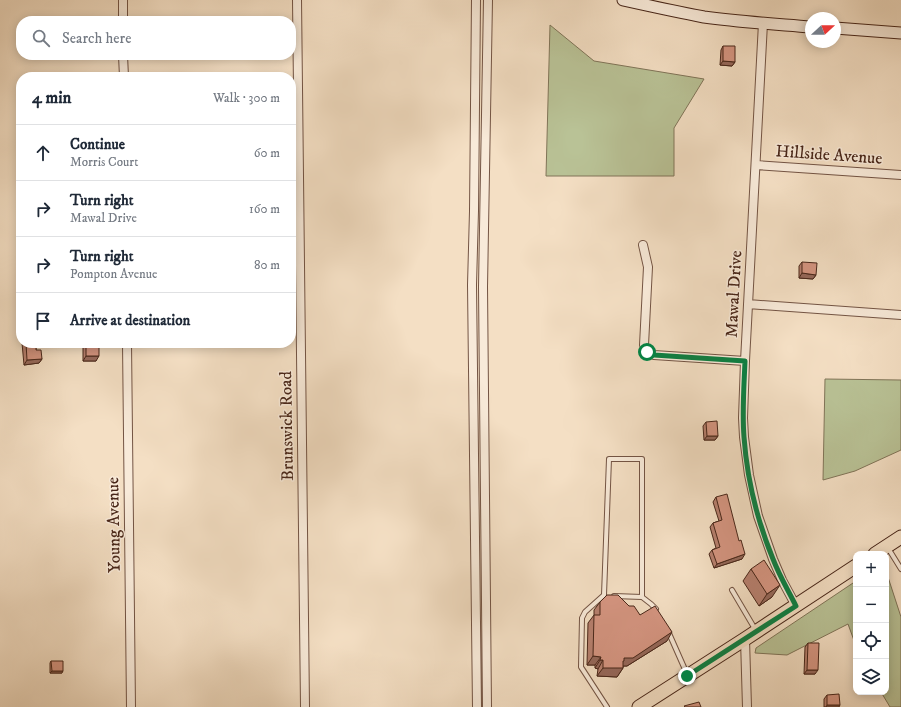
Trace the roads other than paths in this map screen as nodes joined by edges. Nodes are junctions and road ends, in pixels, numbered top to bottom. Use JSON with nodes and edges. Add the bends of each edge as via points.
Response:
{"nodes":[{"id":1,"x":123,"y":0,"type":"edge"},
{"id":2,"x":297,"y":0,"type":"edge"},
{"id":3,"x":476,"y":0,"type":"edge"},
{"id":4,"x":488,"y":0,"type":"edge"},
{"id":5,"x":623,"y":0,"type":"edge"},
{"id":6,"x":123,"y":16,"type":"edge"},
{"id":7,"x":764,"y":23,"type":"junction"},
{"id":8,"x":805,"y":26,"type":"edge"},
{"id":9,"x":841,"y":28,"type":"edge"},
{"id":10,"x":901,"y":33,"type":"edge"},
{"id":11,"x":124,"y":60,"type":"edge"},
{"id":12,"x":124,"y":72,"type":"edge"},
{"id":13,"x":476,"y":119,"type":"junction"},
{"id":14,"x":486,"y":119,"type":"junction"},
{"id":15,"x":756,"y":165,"type":"junction"},
{"id":16,"x":901,"y":175,"type":"edge"},
{"id":17,"x":643,"y":245,"type":"dead end"},
{"id":18,"x":473,"y":254,"type":"junction"},
{"id":19,"x":483,"y":254,"type":"junction"},
{"id":20,"x":748,"y":304,"type":"junction"},
{"id":21,"x":901,"y":315,"type":"edge"},
{"id":22,"x":127,"y":348,"type":"edge"},
{"id":23,"x":745,"y":361,"type":"junction"},
{"id":24,"x":474,"y":393,"type":"junction"},
{"id":25,"x":484,"y":393,"type":"junction"},
{"id":26,"x":485,"y":525,"type":"junction"},
{"id":27,"x":475,"y":526,"type":"junction"},
{"id":28,"x":901,"y":537,"type":"edge"},
{"id":29,"x":886,"y":546,"type":"junction"},
{"id":30,"x":879,"y":551,"type":"edge"},
{"id":31,"x":853,"y":568,"type":"edge"},
{"id":32,"x":901,"y":569,"type":"edge"},
{"id":33,"x":732,"y":590,"type":"dead end"},
{"id":34,"x":604,"y":595,"type":"junction"},
{"id":35,"x":642,"y":598,"type":"junction"},
{"id":36,"x":796,"y":606,"type":"junction"},
{"id":37,"x":659,"y":613,"type":"edge"},
{"id":38,"x":666,"y":627,"type":"edge"},
{"id":39,"x":756,"y":631,"type":"junction"},
{"id":40,"x":745,"y":639,"type":"junction"},
{"id":41,"x":476,"y":665,"type":"junction"},
{"id":42,"x":487,"y":665,"type":"junction"},
{"id":43,"x":687,"y":676,"type":"junction"},
{"id":44,"x":131,"y":707,"type":"edge"},
{"id":45,"x":305,"y":707,"type":"edge"},
{"id":46,"x":477,"y":707,"type":"edge"},
{"id":47,"x":488,"y":707,"type":"edge"},
{"id":48,"x":607,"y":707,"type":"edge"},
{"id":49,"x":639,"y":707,"type":"edge"},
{"id":50,"x":747,"y":707,"type":"edge"}],
"edges":[{"from":1,"to":6,"type":"street"},
{"from":2,"to":45,"type":"street","name":"Brunswick Road"},
{"from":3,"to":13,"type":"street"},
{"from":4,"to":14,"type":"street"},
{"from":5,"to":7,"type":"main road","via":[[706,17]]},
{"from":7,"to":8,"type":"main road"},
{"from":7,"to":15,"type":"street","name":"Mawal Drive"},
{"from":9,"to":10,"type":"main road"},
{"from":11,"to":12,"type":"street"},
{"from":13,"to":14,"type":"street"},
{"from":13,"to":18,"type":"street"},
{"from":14,"to":19,"type":"street"},
{"from":15,"to":16,"type":"street","name":"Hillside Avenue"},
{"from":15,"to":20,"type":"street","name":"Mawal Drive"},
{"from":17,"to":23,"type":"street","via":[[648,267],[644,345],[647,352],[654,355]]},
{"from":18,"to":19,"type":"street"},
{"from":18,"to":24,"type":"street"},
{"from":19,"to":25,"type":"street"},
{"from":20,"to":21,"type":"street"},
{"from":20,"to":23,"type":"street","name":"Mawal Drive"},
{"from":22,"to":44,"type":"street","name":"Young Avenue"},
{"from":23,"to":36,"type":"street","name":"Mawal Drive","via":[[744,437],[752,494],[773,559]]},
{"from":24,"to":25,"type":"street"},
{"from":24,"to":27,"type":"street"},
{"from":25,"to":26,"type":"street"},
{"from":26,"to":27,"type":"street"},
{"from":26,"to":42,"type":"street"},
{"from":27,"to":41,"type":"street"},
{"from":28,"to":29,"type":"main road"},
{"from":29,"to":30,"type":"main road"},
{"from":29,"to":32,"type":"lane"},
{"from":31,"to":36,"type":"main road"},
{"from":33,"to":39,"type":"lane"},
{"from":34,"to":35,"type":"lane"},
{"from":34,"to":35,"type":"lane","via":[[609,459],[642,459]]},
{"from":34,"to":48,"type":"lane","via":[[582,618],[581,666]]},
{"from":35,"to":37,"type":"lane","via":[[652,604]]},
{"from":36,"to":39,"type":"main road"},
{"from":38,"to":43,"type":"lane"},
{"from":39,"to":40,"type":"main road"},
{"from":40,"to":43,"type":"main road"},
{"from":40,"to":50,"type":"street"},
{"from":41,"to":42,"type":"street"},
{"from":41,"to":46,"type":"street"},
{"from":42,"to":47,"type":"street"},
{"from":43,"to":49,"type":"main road"}]}
